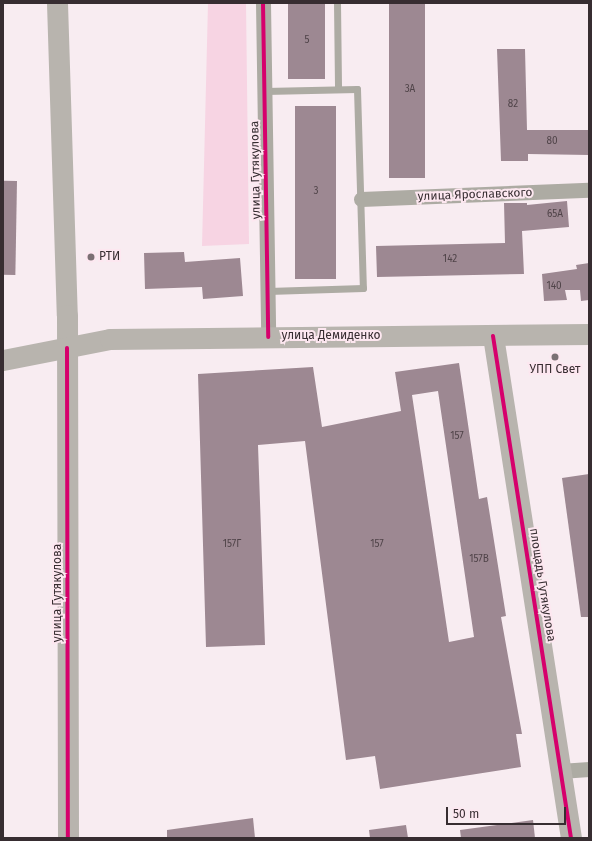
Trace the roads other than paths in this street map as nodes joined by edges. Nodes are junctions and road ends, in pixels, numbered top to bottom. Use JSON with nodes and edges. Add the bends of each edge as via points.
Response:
{"nodes":[{"id":1,"x":57,"y":3,"type":"edge"},
{"id":2,"x":263,"y":3,"type":"edge"},
{"id":3,"x":337,"y":3,"type":"edge"},
{"id":4,"x":338,"y":89,"type":"junction"},
{"id":5,"x":265,"y":91,"type":"junction"},
{"id":6,"x":589,"y":190,"type":"edge"},
{"id":7,"x":360,"y":199,"type":"junction"},
{"id":8,"x":268,"y":291,"type":"junction"},
{"id":9,"x":589,"y":334,"type":"edge"},
{"id":10,"x":493,"y":336,"type":"junction"},
{"id":11,"x":268,"y":337,"type":"junction"},
{"id":12,"x":67,"y":348,"type":"junction"},
{"id":13,"x":3,"y":360,"type":"edge"},
{"id":14,"x":589,"y":769,"type":"edge"},
{"id":15,"x":560,"y":771,"type":"junction"},
{"id":16,"x":68,"y":838,"type":"edge"},
{"id":17,"x":571,"y":838,"type":"edge"}],
"edges":[{"from":1,"to":12,"type":"street","name":"улица Гутякулова"},
{"from":2,"to":5,"type":"street","name":"улица Гутякулова"},
{"from":3,"to":4,"type":"lane"},
{"from":4,"to":5,"type":"lane"},
{"from":4,"to":7,"type":"lane","via":[[357,89]]},
{"from":5,"to":8,"type":"street","name":"улица Гутякулова"},
{"from":6,"to":7,"type":"street","name":"улица Ярославского"},
{"from":7,"to":8,"type":"lane","via":[[363,288]]},
{"from":8,"to":11,"type":"street","name":"улица Гутякулова"},
{"from":9,"to":10,"type":"street","name":"улица Демиденко"},
{"from":10,"to":11,"type":"street","name":"улица Демиденко"},
{"from":10,"to":15,"type":"street","name":"площадь Гутякулова"},
{"from":11,"to":12,"type":"street","name":"улица Демиденко","via":[[110,339]]},
{"from":12,"to":13,"type":"street","name":"улица Демиденко"},
{"from":12,"to":16,"type":"street","name":"улица Гутякулова"},
{"from":14,"to":15,"type":"street"},
{"from":15,"to":17,"type":"street","name":"площадь Гутякулова"}]}
